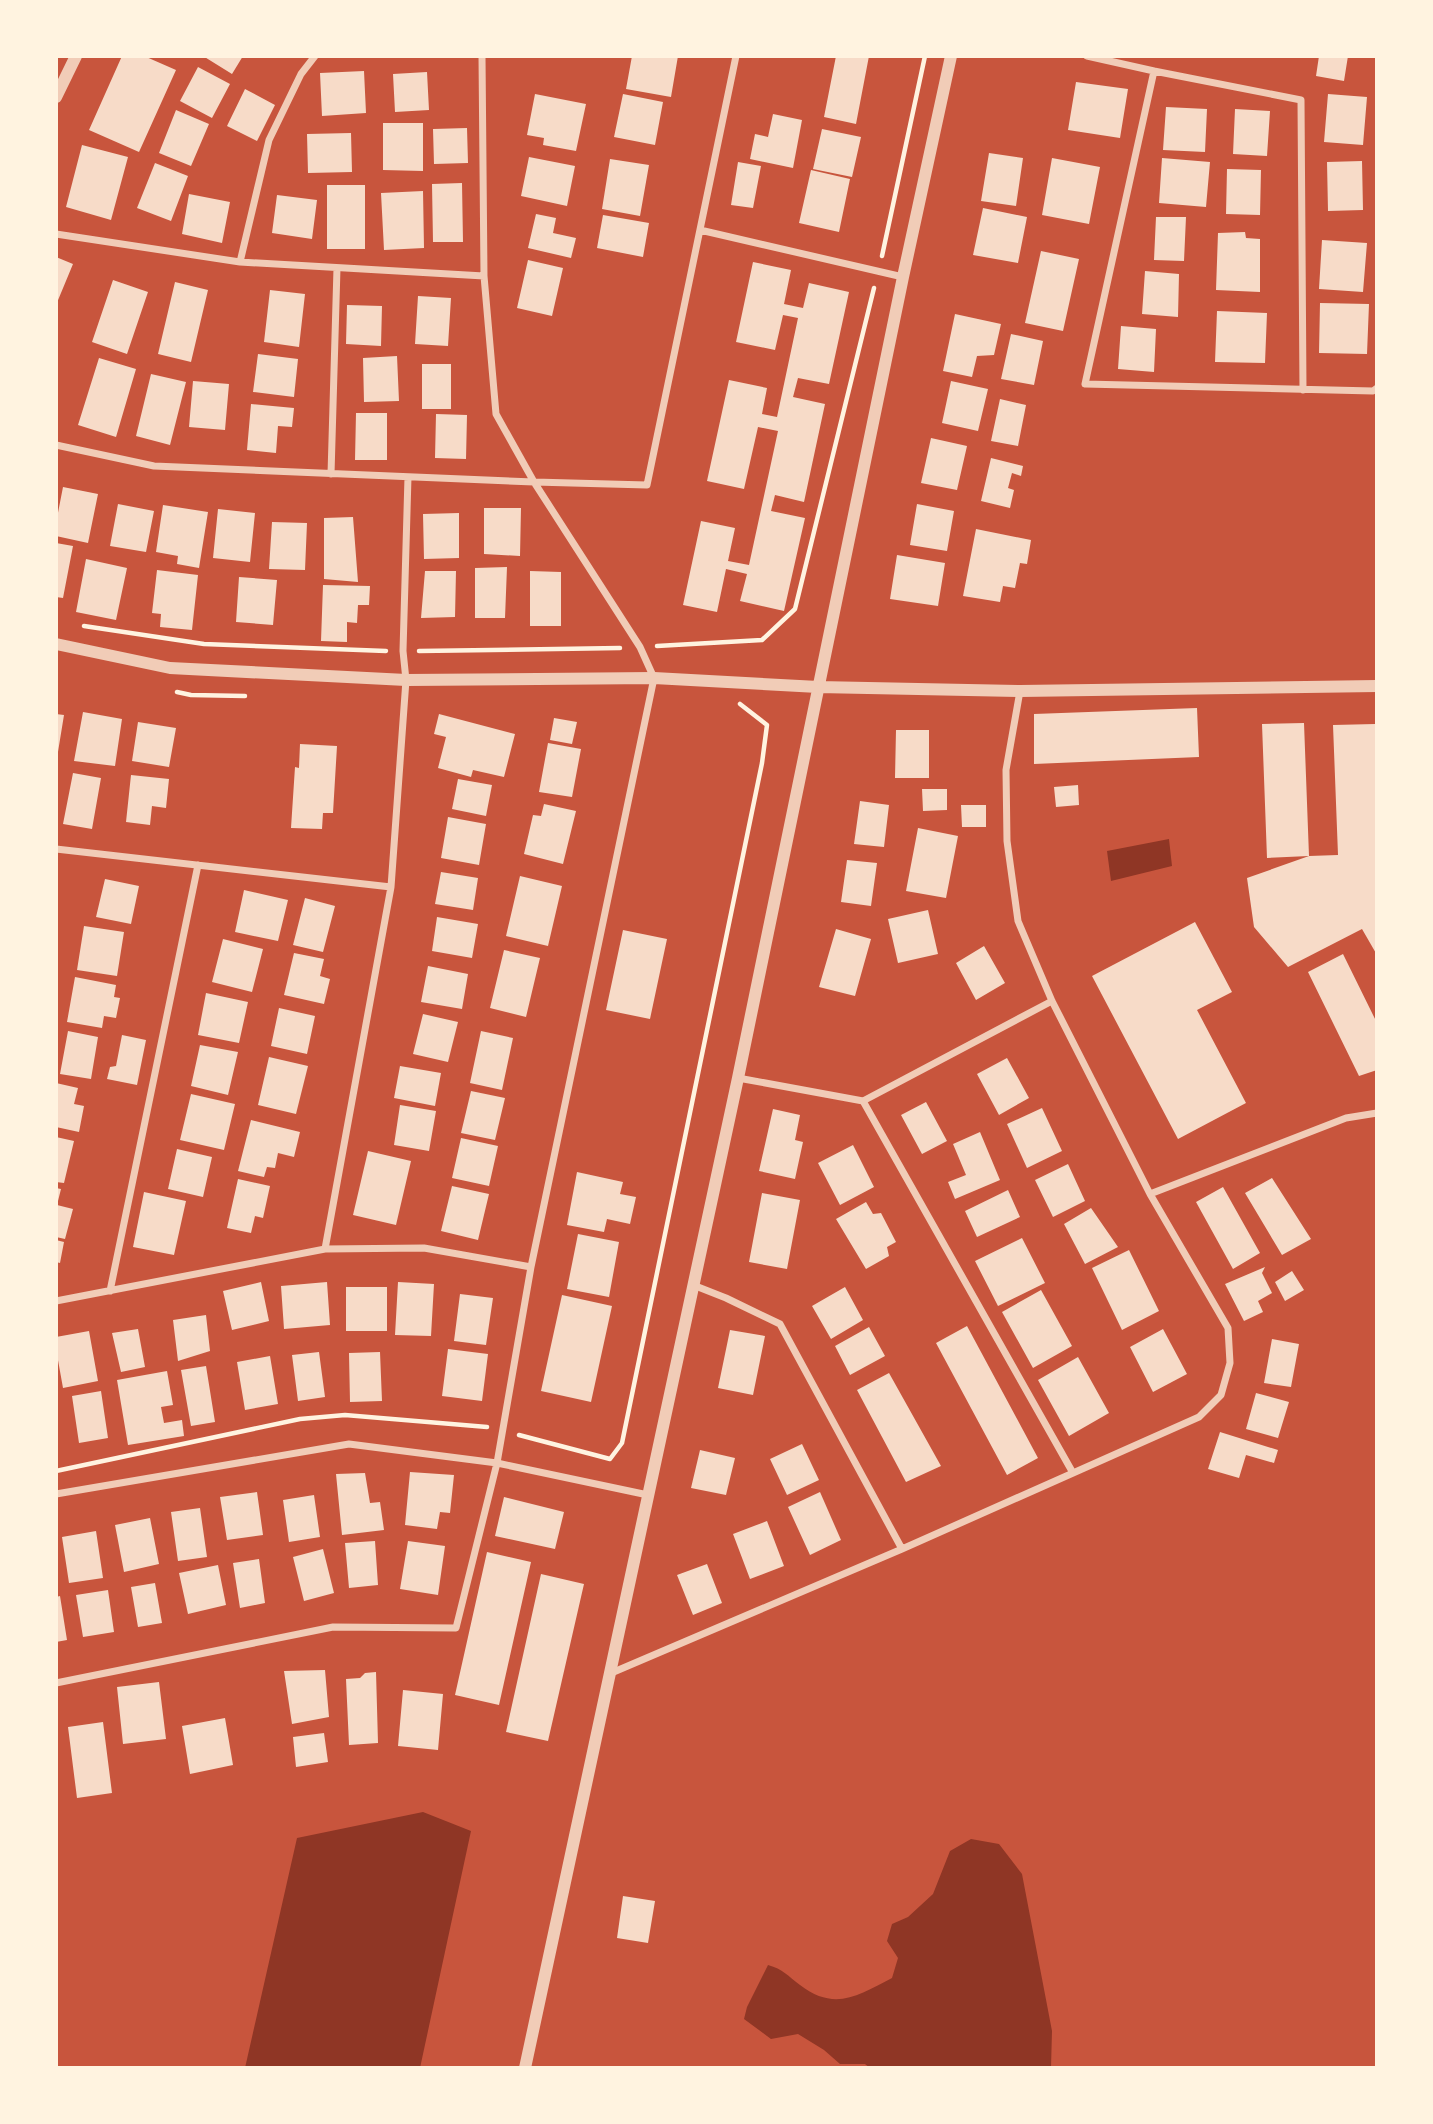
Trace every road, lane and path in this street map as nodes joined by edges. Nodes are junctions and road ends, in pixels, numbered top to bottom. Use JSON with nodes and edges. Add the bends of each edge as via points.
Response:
{"nodes":[{"id":1,"x":76,"y":56,"type":"edge"},
{"id":2,"x":315,"y":56,"type":"edge"},
{"id":3,"x":482,"y":56,"type":"edge"},
{"id":4,"x":736,"y":56,"type":"edge"},
{"id":5,"x":925,"y":56,"type":"edge"},
{"id":6,"x":951,"y":56,"type":"edge"},
{"id":7,"x":1087,"y":56,"type":"edge"},
{"id":8,"x":1154,"y":71,"type":"junction"},
{"id":9,"x":56,"y":97,"type":"edge"},
{"id":10,"x":700,"y":230,"type":"junction"},
{"id":11,"x":56,"y":234,"type":"edge"},
{"id":12,"x":240,"y":262,"type":"junction"},
{"id":13,"x":337,"y":268,"type":"junction"},
{"id":14,"x":879,"y":271,"type":"junction"},
{"id":15,"x":484,"y":276,"type":"junction"},
{"id":16,"x":902,"y":276,"type":"junction"},
{"id":17,"x":1377,"y":388,"type":"edge"},
{"id":18,"x":1303,"y":390,"type":"junction"},
{"id":19,"x":56,"y":445,"type":"edge"},
{"id":20,"x":331,"y":474,"type":"junction"},
{"id":21,"x":408,"y":477,"type":"junction"},
{"id":22,"x":534,"y":482,"type":"junction"},
{"id":23,"x":83,"y":626,"type":"dead end"},
{"id":24,"x":56,"y":644,"type":"edge"},
{"id":25,"x":640,"y":647,"type":"junction"},
{"id":26,"x":403,"y":651,"type":"junction"},
{"id":27,"x":654,"y":678,"type":"junction"},
{"id":28,"x":407,"y":681,"type":"junction"},
{"id":29,"x":1377,"y":686,"type":"edge"},
{"id":30,"x":818,"y":687,"type":"junction"},
{"id":31,"x":164,"y":689,"type":"dead end"},
{"id":32,"x":1020,"y":691,"type":"junction"},
{"id":33,"x":258,"y":696,"type":"dead end"},
{"id":34,"x":738,"y":703,"type":"dead end"},
{"id":35,"x":56,"y":849,"type":"edge"},
{"id":36,"x":198,"y":865,"type":"junction"},
{"id":37,"x":391,"y":887,"type":"junction"},
{"id":38,"x":1052,"y":1002,"type":"junction"},
{"id":39,"x":738,"y":1078,"type":"junction"},
{"id":40,"x":863,"y":1101,"type":"junction"},
{"id":41,"x":1377,"y":1113,"type":"edge"},
{"id":42,"x":1150,"y":1194,"type":"junction"},
{"id":43,"x":325,"y":1248,"type":"junction"},
{"id":44,"x":531,"y":1267,"type":"junction"},
{"id":45,"x":693,"y":1285,"type":"junction"},
{"id":46,"x":110,"y":1291,"type":"junction"},
{"id":47,"x":56,"y":1301,"type":"edge"},
{"id":48,"x":503,"y":1431,"type":"junction"},
{"id":49,"x":497,"y":1463,"type":"junction"},
{"id":50,"x":56,"y":1471,"type":"edge"},
{"id":51,"x":1073,"y":1473,"type":"junction"},
{"id":52,"x":56,"y":1494,"type":"edge"},
{"id":53,"x":648,"y":1495,"type":"junction"},
{"id":54,"x":902,"y":1549,"type":"junction"},
{"id":55,"x":609,"y":1674,"type":"junction"},
{"id":56,"x":56,"y":1683,"type":"edge"},
{"id":57,"x":525,"y":2068,"type":"edge"}],
"edges":[{"from":1,"to":9,"type":"street"},
{"from":2,"to":12,"type":"street","via":[[301,74],[269,140]]},
{"from":3,"to":15,"type":"street"},
{"from":4,"to":10,"type":"street"},
{"from":5,"to":14,"type":"path"},
{"from":6,"to":16,"type":"street"},
{"from":7,"to":8,"type":"street"},
{"from":8,"to":18,"type":"street","via":[[1301,100]]},
{"from":8,"to":18,"type":"street","via":[[1085,384]]},
{"from":10,"to":14,"type":"street"},
{"from":10,"to":22,"type":"street","via":[[647,485]]},
{"from":11,"to":12,"type":"street"},
{"from":12,"to":13,"type":"street"},
{"from":13,"to":15,"type":"street"},
{"from":13,"to":20,"type":"street"},
{"from":14,"to":16,"type":"street"},
{"from":14,"to":25,"type":"path","via":[[795,609],[762,640]]},
{"from":15,"to":22,"type":"street","via":[[496,414]]},
{"from":16,"to":30,"type":"street"},
{"from":17,"to":18,"type":"street"},
{"from":19,"to":20,"type":"street","via":[[154,466]]},
{"from":20,"to":21,"type":"street"},
{"from":21,"to":22,"type":"street"},
{"from":21,"to":26,"type":"street"},
{"from":22,"to":25,"type":"street"},
{"from":23,"to":26,"type":"path","via":[[204,644]]},
{"from":24,"to":28,"type":"street","via":[[170,668]]},
{"from":25,"to":26,"type":"path"},
{"from":25,"to":27,"type":"street"},
{"from":26,"to":28,"type":"street"},
{"from":27,"to":28,"type":"street"},
{"from":27,"to":30,"type":"street"},
{"from":27,"to":44,"type":"street"},
{"from":28,"to":37,"type":"street"},
{"from":29,"to":32,"type":"street"},
{"from":30,"to":32,"type":"street"},
{"from":30,"to":39,"type":"street"},
{"from":31,"to":33,"type":"path","via":[[191,695]]},
{"from":32,"to":38,"type":"street","via":[[1006,770],[1007,841],[1018,921]]},
{"from":34,"to":48,"type":"path","via":[[767,725],[762,763],[622,1443],[610,1459]]},
{"from":35,"to":36,"type":"street"},
{"from":36,"to":37,"type":"street"},
{"from":36,"to":46,"type":"street"},
{"from":37,"to":43,"type":"street"},
{"from":38,"to":40,"type":"street"},
{"from":38,"to":42,"type":"street"},
{"from":39,"to":40,"type":"street"},
{"from":39,"to":45,"type":"street"},
{"from":40,"to":51,"type":"street"},
{"from":41,"to":42,"type":"street","via":[[1346,1118]]},
{"from":42,"to":51,"type":"street","via":[[1228,1328],[1230,1363],[1221,1395],[1199,1417]]},
{"from":43,"to":44,"type":"street","via":[[424,1248]]},
{"from":43,"to":46,"type":"street"},
{"from":44,"to":48,"type":"street"},
{"from":45,"to":53,"type":"street"},
{"from":45,"to":54,"type":"street","via":[[780,1324]]},
{"from":46,"to":47,"type":"street"},
{"from":48,"to":49,"type":"street"},
{"from":48,"to":50,"type":"path","via":[[345,1415],[300,1419]]},
{"from":49,"to":52,"type":"street","via":[[349,1444]]},
{"from":49,"to":53,"type":"street"},
{"from":49,"to":56,"type":"street","via":[[456,1628],[333,1627]]},
{"from":51,"to":54,"type":"street"},
{"from":53,"to":55,"type":"street"},
{"from":54,"to":55,"type":"street"},
{"from":55,"to":57,"type":"street"}]}
